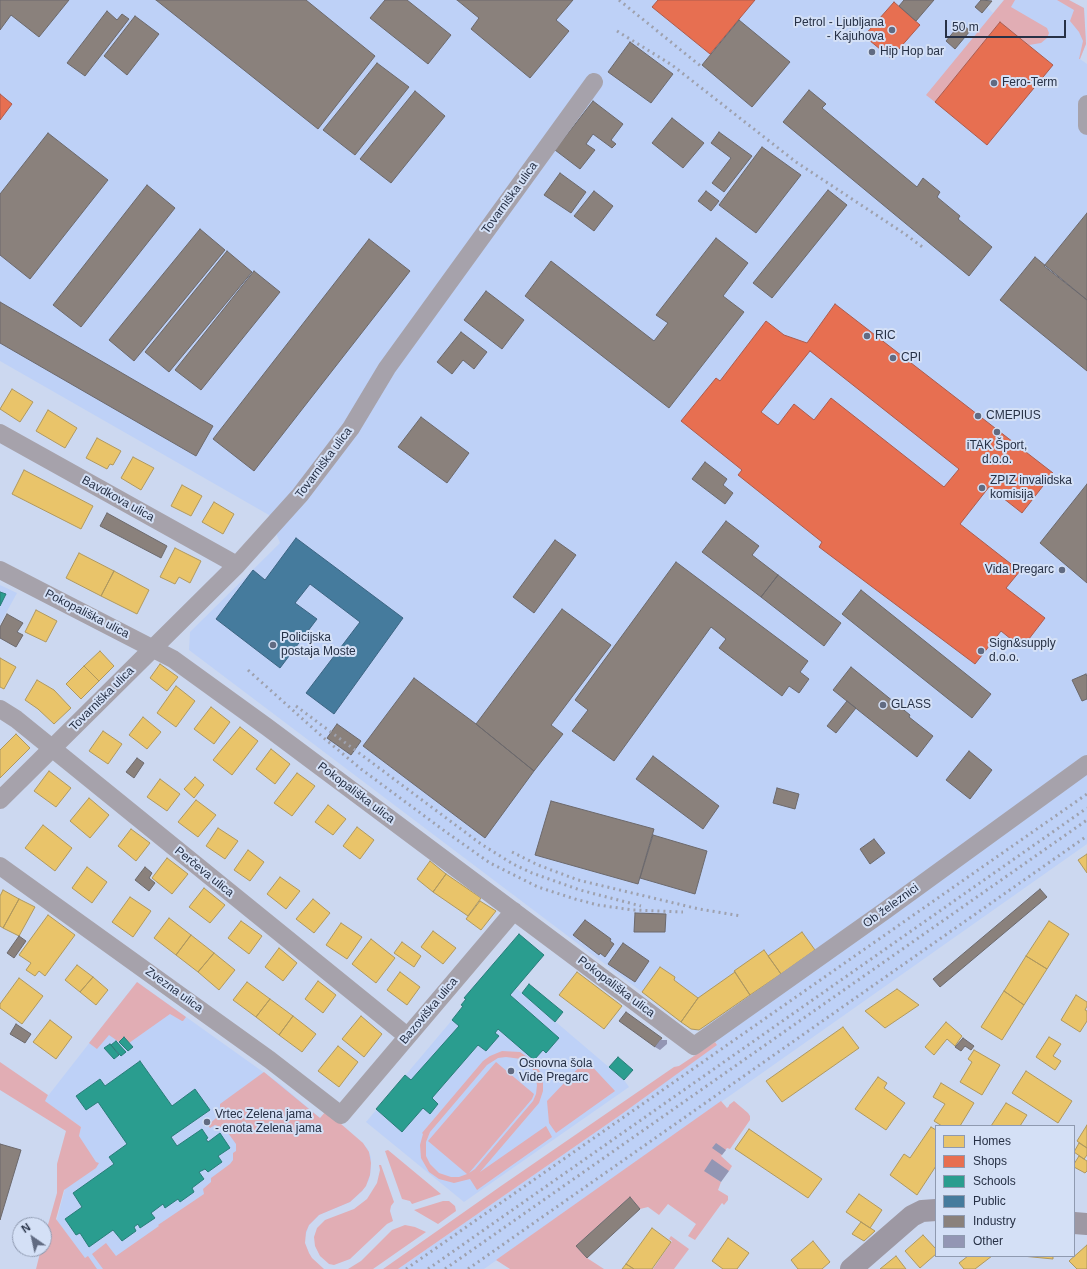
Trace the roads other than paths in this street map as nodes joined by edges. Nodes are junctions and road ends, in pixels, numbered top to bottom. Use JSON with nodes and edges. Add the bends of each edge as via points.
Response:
{"nodes":[{"id":1,"x":594,"y":82,"type":"dead end"},
{"id":2,"x":1087,"y":104,"type":"edge"},
{"id":3,"x":1087,"y":126,"type":"edge"},
{"id":4,"x":0,"y":433,"type":"edge"},
{"id":5,"x":236,"y":565,"type":"junction"},
{"id":6,"x":0,"y":570,"type":"edge"},
{"id":7,"x":153,"y":647,"type":"junction"},
{"id":8,"x":0,"y":709,"type":"edge"},
{"id":9,"x":52,"y":749,"type":"junction"},
{"id":10,"x":1087,"y":764,"type":"edge"},
{"id":11,"x":0,"y":800,"type":"edge"},
{"id":12,"x":0,"y":866,"type":"edge"},
{"id":13,"x":514,"y":911,"type":"junction"},
{"id":14,"x":407,"y":1036,"type":"junction"},
{"id":15,"x":694,"y":1046,"type":"joint"},
{"id":16,"x":344,"y":1112,"type":"joint"},
{"id":17,"x":929,"y":1211,"type":"edge"},
{"id":18,"x":1075,"y":1223,"type":"edge"},
{"id":19,"x":1087,"y":1224,"type":"edge"},
{"id":20,"x":851,"y":1269,"type":"edge"}],
"edges":[{"from":1,"to":5,"type":"street","name":"Tovarniška ulica","via":[[387,368],[350,428],[300,495]]},
{"from":2,"to":3,"type":"street"},
{"from":4,"to":5,"type":"street","name":"Bavdkova ulica"},
{"from":5,"to":7,"type":"street","name":"Tovarniška ulica"},
{"from":6,"to":7,"type":"street","name":"Pokopališka ulica"},
{"from":7,"to":9,"type":"street","name":"Tovarniška ulica"},
{"from":7,"to":13,"type":"street","name":"Pokopališka ulica","via":[[174,659],[261,722]]},
{"from":8,"to":9,"type":"street","name":"Perčeva ulica"},
{"from":9,"to":11,"type":"street","name":"Tovarniška ulica"},
{"from":9,"to":14,"type":"street","name":"Perčeva ulica"},
{"from":10,"to":15,"type":"street","name":"Ob železnici"},
{"from":12,"to":16,"type":"street","name":"Zvezna ulica","via":[[264,1055],[341,1116]]},
{"from":13,"to":14,"type":"street","name":"Bazoviška ulica"},
{"from":13,"to":15,"type":"street","name":"Pokopališka ulica"},
{"from":14,"to":16,"type":"street","name":"Bazoviška ulica"},
{"from":17,"to":20,"type":"street","via":[[904,1222]]},
{"from":18,"to":19,"type":"street"}]}
